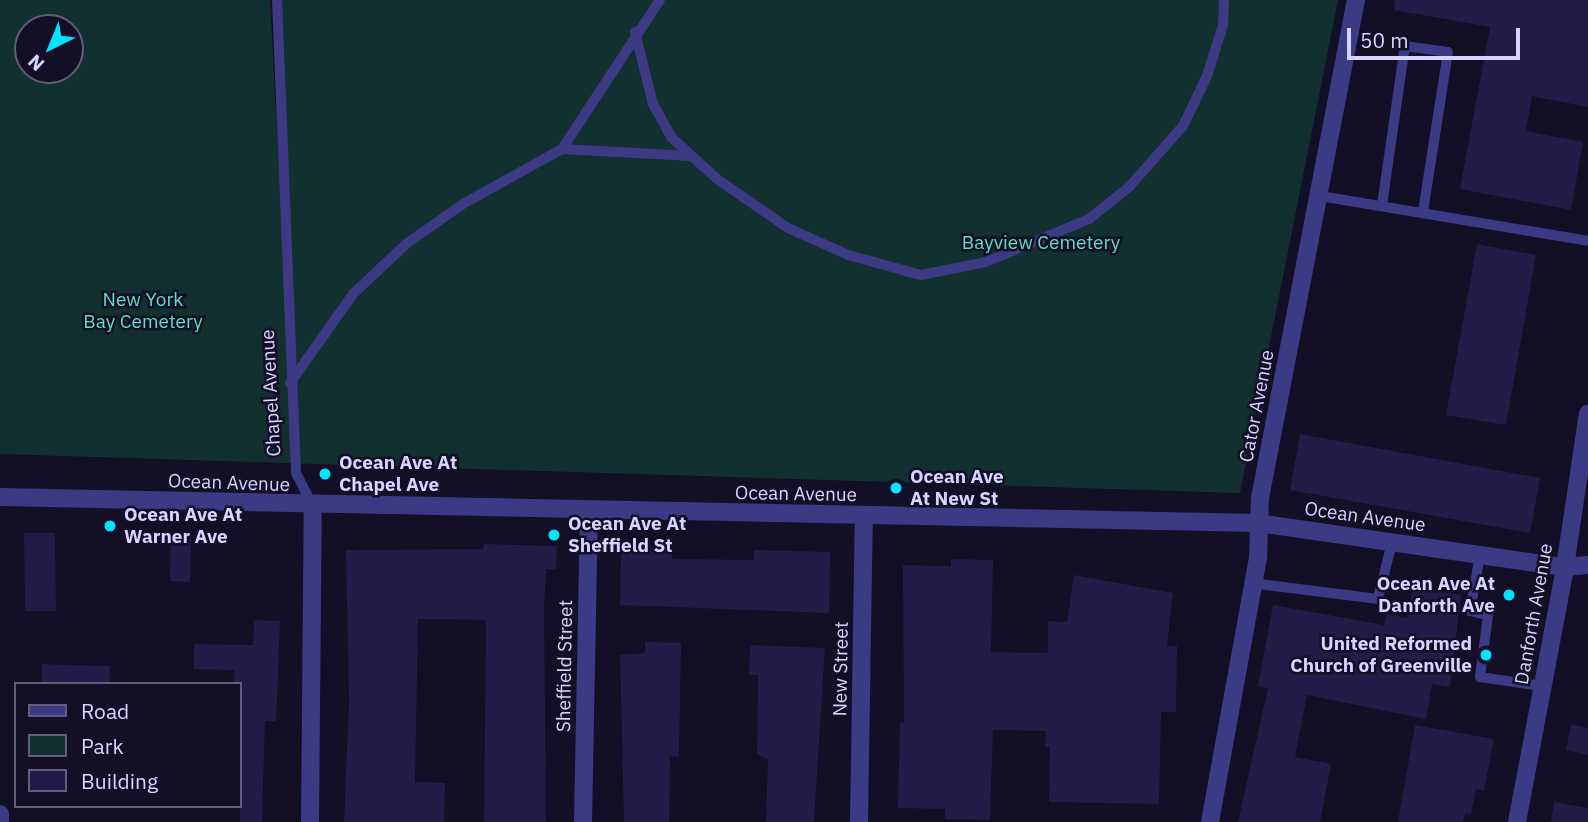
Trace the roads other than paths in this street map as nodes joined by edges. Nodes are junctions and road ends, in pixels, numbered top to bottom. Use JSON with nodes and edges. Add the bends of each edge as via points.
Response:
{"nodes":[{"id":1,"x":277,"y":0,"type":"edge"},
{"id":2,"x":660,"y":0,"type":"edge"},
{"id":3,"x":1224,"y":0,"type":"edge"},
{"id":4,"x":1356,"y":0,"type":"edge"},
{"id":5,"x":635,"y":32,"type":"junction"},
{"id":6,"x":562,"y":149,"type":"junction"},
{"id":7,"x":692,"y":156,"type":"junction"},
{"id":8,"x":1320,"y":196,"type":"junction"},
{"id":9,"x":1382,"y":205,"type":"junction"},
{"id":10,"x":1423,"y":211,"type":"junction"},
{"id":11,"x":1588,"y":241,"type":"edge"},
{"id":12,"x":290,"y":383,"type":"junction"},
{"id":13,"x":1588,"y":414,"type":"edge"},
{"id":14,"x":0,"y":497,"type":"edge"},
{"id":15,"x":313,"y":506,"type":"junction"},
{"id":16,"x":589,"y":511,"type":"junction"},
{"id":17,"x":864,"y":516,"type":"junction"},
{"id":18,"x":1258,"y":523,"type":"junction"},
{"id":19,"x":1392,"y":542,"type":"junction"},
{"id":20,"x":1480,"y":555,"type":"junction"},
{"id":21,"x":1588,"y":565,"type":"edge"},
{"id":22,"x":1565,"y":567,"type":"junction"},
{"id":23,"x":1251,"y":583,"type":"junction"},
{"id":24,"x":1542,"y":686,"type":"junction"},
{"id":25,"x":0,"y":814,"type":"edge"},
{"id":26,"x":0,"y":822,"type":"edge"},
{"id":27,"x":310,"y":822,"type":"edge"},
{"id":28,"x":583,"y":822,"type":"edge"},
{"id":29,"x":859,"y":822,"type":"edge"},
{"id":30,"x":1210,"y":822,"type":"edge"},
{"id":31,"x":1517,"y":822,"type":"edge"}],
"edges":[{"from":1,"to":12,"type":"lane","name":"Chapel Avenue"},
{"from":2,"to":5,"type":"lane"},
{"from":3,"to":7,"type":"lane","via":[[1223,25],[1207,76],[1183,126],[1138,177],[1089,219],[986,262],[921,275],[848,255],[788,228]]},
{"from":4,"to":8,"type":"street","name":"Cator Avenue"},
{"from":5,"to":6,"type":"lane"},
{"from":5,"to":7,"type":"lane","via":[[653,104],[671,137]]},
{"from":6,"to":7,"type":"lane"},
{"from":6,"to":12,"type":"lane","via":[[463,204],[406,244],[353,294]]},
{"from":8,"to":9,"type":"lane"},
{"from":8,"to":18,"type":"street","name":"Cator Avenue"},
{"from":9,"to":10,"type":"lane"},
{"from":9,"to":10,"type":"lane","via":[[1405,46],[1448,52]]},
{"from":10,"to":11,"type":"lane"},
{"from":12,"to":15,"type":"lane","name":"Chapel Avenue","via":[[296,473]]},
{"from":13,"to":22,"type":"street","name":"Danforth Avenue"},
{"from":14,"to":15,"type":"street","name":"Ocean Avenue"},
{"from":15,"to":16,"type":"street","name":"Ocean Avenue"},
{"from":15,"to":27,"type":"street","name":"Chapel Avenue"},
{"from":16,"to":17,"type":"street","name":"Ocean Avenue"},
{"from":16,"to":28,"type":"street","name":"Sheffield Street"},
{"from":17,"to":18,"type":"street","name":"Ocean Avenue"},
{"from":17,"to":29,"type":"street","name":"New Street"},
{"from":18,"to":19,"type":"street","name":"Ocean Avenue"},
{"from":18,"to":23,"type":"street","name":"Cator Avenue","via":[[1258,557]]},
{"from":19,"to":20,"type":"street","name":"Ocean Avenue"},
{"from":19,"to":23,"type":"lane","via":[[1378,599]]},
{"from":20,"to":22,"type":"street","name":"Ocean Avenue"},
{"from":20,"to":24,"type":"lane","via":[[1470,611],[1488,615],[1480,677]]},
{"from":21,"to":22,"type":"street","name":"Ocean Avenue"},
{"from":22,"to":24,"type":"street","name":"Danforth Avenue"},
{"from":23,"to":30,"type":"street","name":"Cator Avenue"},
{"from":24,"to":31,"type":"street","name":"Danforth Avenue"},
{"from":25,"to":26,"type":"street"}]}
